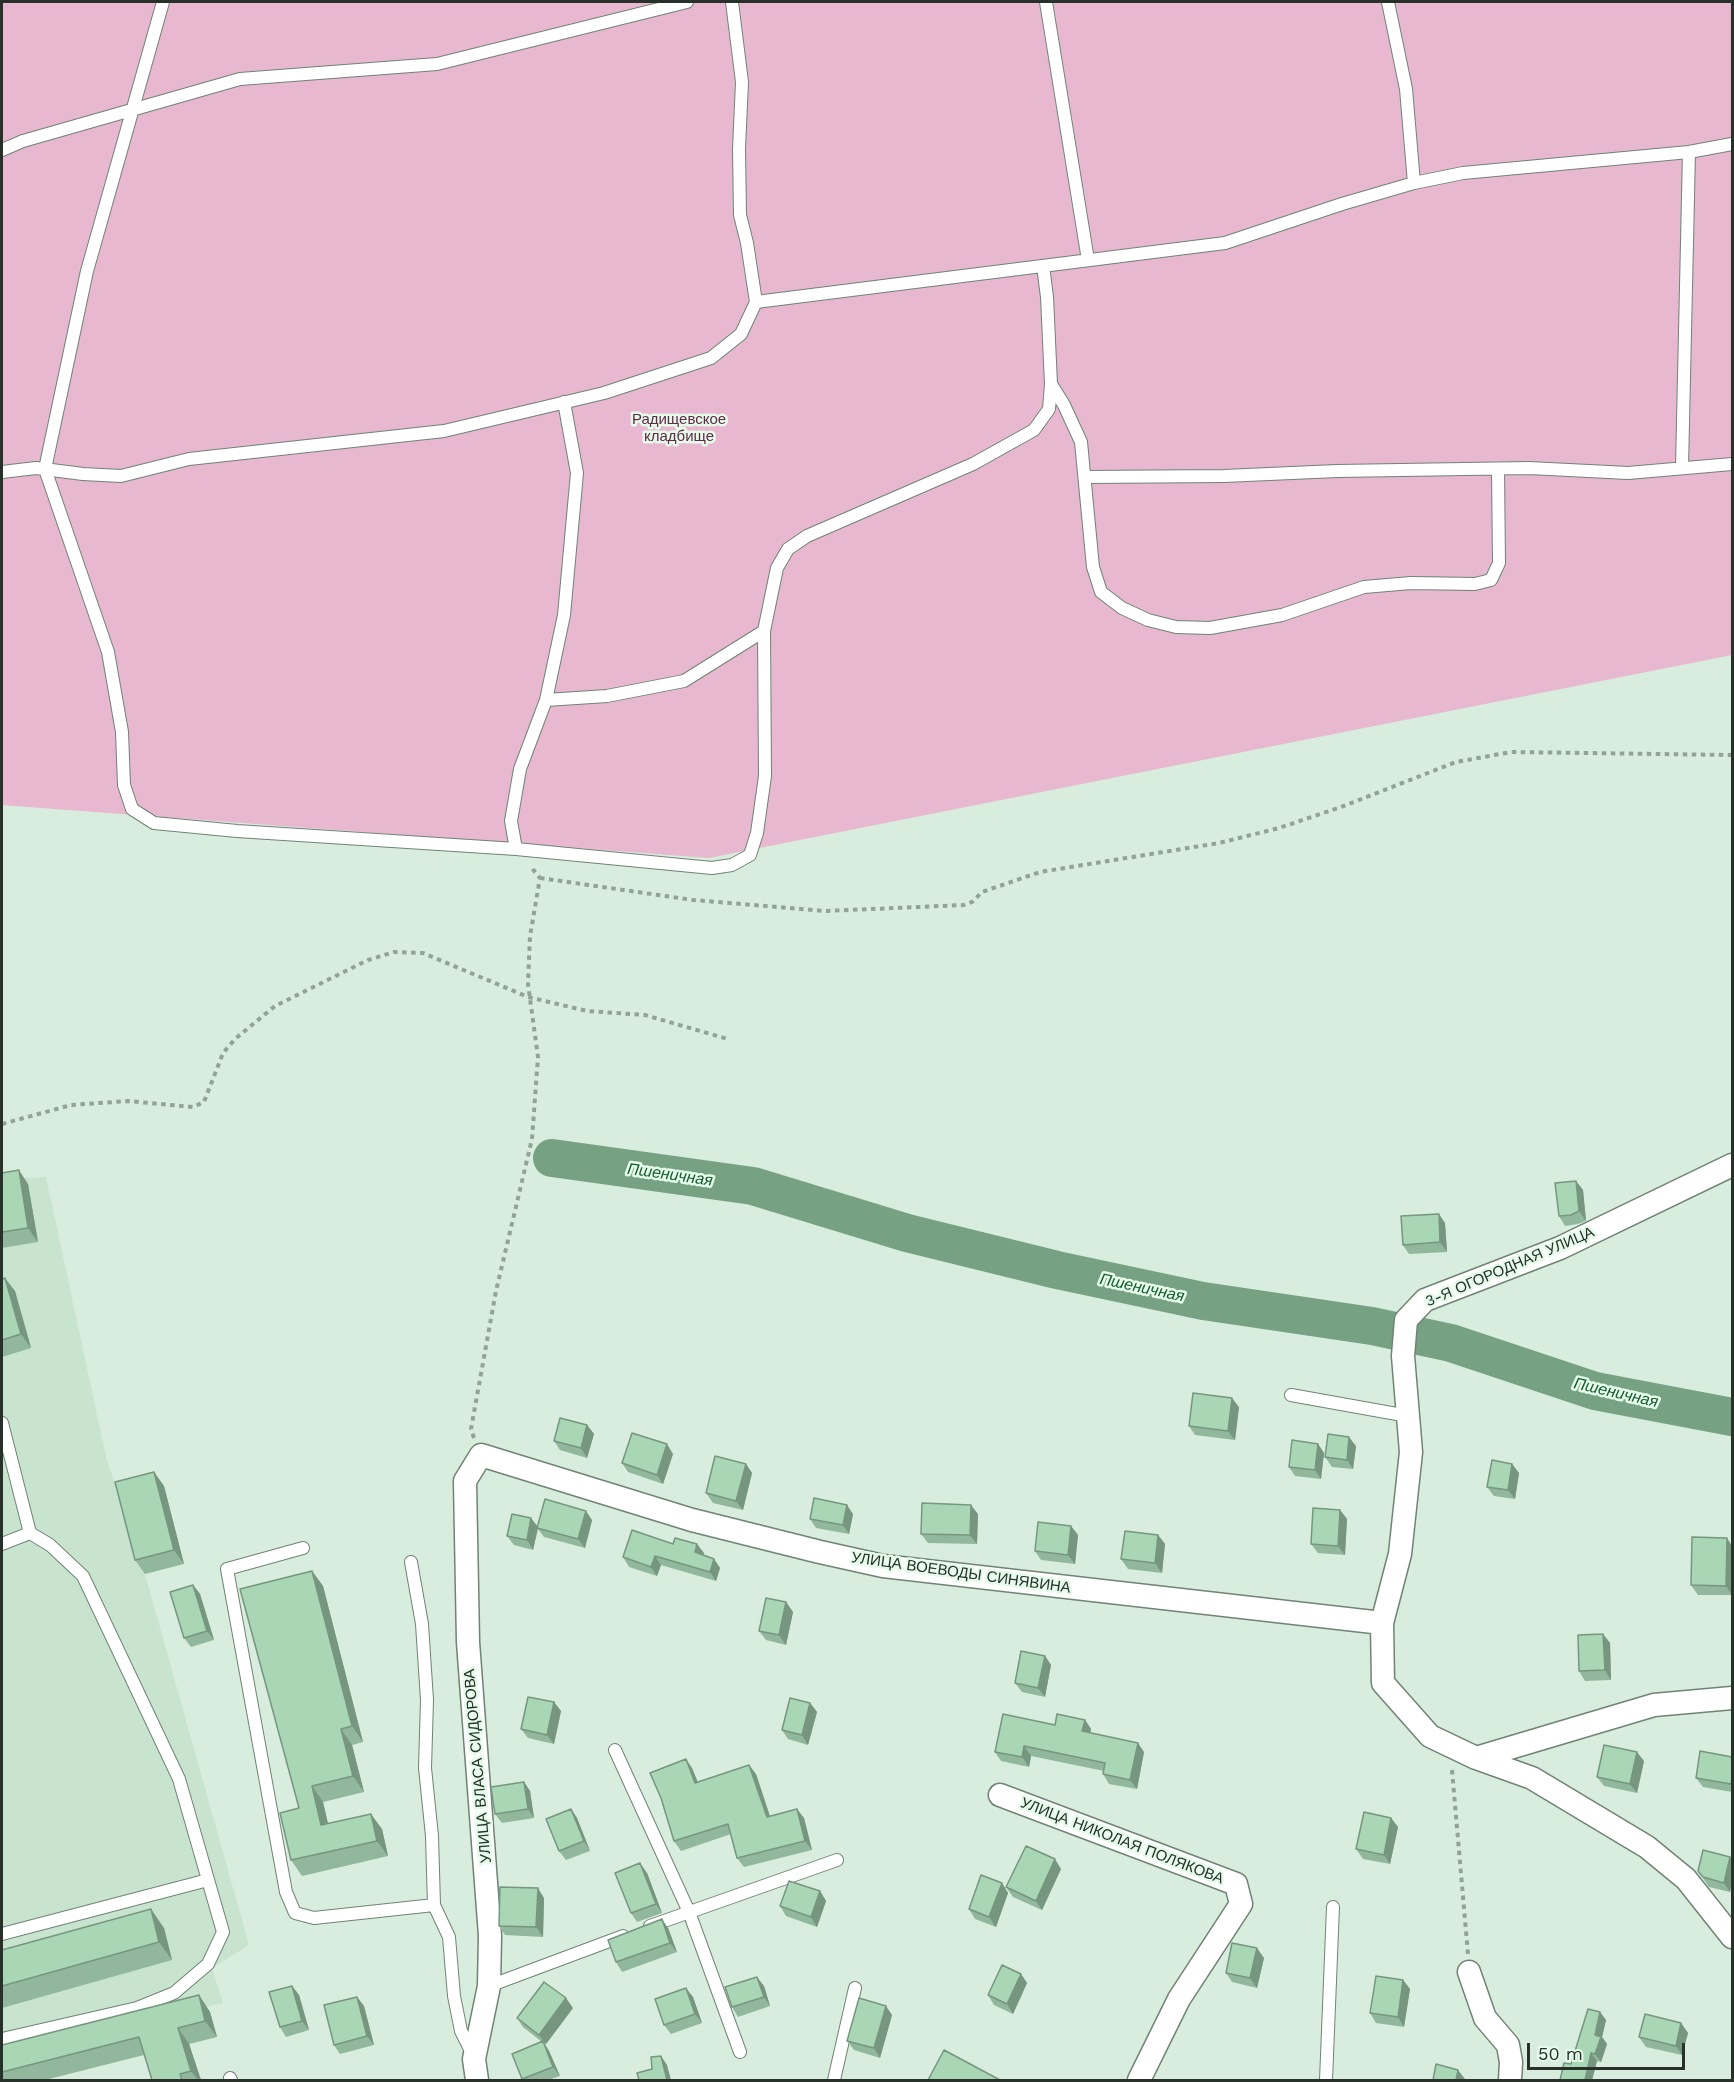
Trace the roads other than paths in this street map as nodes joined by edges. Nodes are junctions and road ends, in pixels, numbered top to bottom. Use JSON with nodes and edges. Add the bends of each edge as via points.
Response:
{"nodes":[{"id":1,"x":163,"y":2,"type":"edge"},
{"id":2,"x":687,"y":2,"type":"edge"},
{"id":3,"x":732,"y":2,"type":"edge"},
{"id":4,"x":1046,"y":2,"type":"edge"},
{"id":5,"x":1388,"y":2,"type":"edge"},
{"id":6,"x":132,"y":110,"type":"junction"},
{"id":7,"x":1732,"y":144,"type":"edge"},
{"id":8,"x":2,"y":150,"type":"edge"},
{"id":9,"x":1689,"y":152,"type":"junction"},
{"id":10,"x":1414,"y":183,"type":"junction"},
{"id":11,"x":1088,"y":260,"type":"junction"},
{"id":12,"x":1043,"y":266,"type":"junction"},
{"id":13,"x":756,"y":302,"type":"junction"},
{"id":14,"x":1051,"y":384,"type":"junction"},
{"id":15,"x":564,"y":402,"type":"junction"},
{"id":16,"x":1732,"y":464,"type":"edge"},
{"id":17,"x":1682,"y":467,"type":"junction"},
{"id":18,"x":45,"y":469,"type":"junction"},
{"id":19,"x":1498,"y":469,"type":"junction"},
{"id":20,"x":2,"y":472,"type":"edge"},
{"id":21,"x":1085,"y":477,"type":"junction"},
{"id":22,"x":764,"y":631,"type":"junction"},
{"id":23,"x":546,"y":700,"type":"junction"},
{"id":24,"x":516,"y":849,"type":"junction"},
{"id":25,"x":1732,"y":1165,"type":"edge"},
{"id":26,"x":1291,"y":1395,"type":"dead end"},
{"id":27,"x":1408,"y":1416,"type":"junction"},
{"id":28,"x":2,"y":1423,"type":"edge"},
{"id":29,"x":481,"y":1455,"type":"joint"},
{"id":30,"x":30,"y":1533,"type":"junction"},
{"id":31,"x":2,"y":1544,"type":"edge"},
{"id":32,"x":303,"y":1548,"type":"dead end"},
{"id":33,"x":411,"y":1562,"type":"dead end"},
{"id":34,"x":1382,"y":1623,"type":"junction"},
{"id":35,"x":1732,"y":1698,"type":"edge"},
{"id":36,"x":615,"y":1750,"type":"dead end"},
{"id":37,"x":1476,"y":1758,"type":"junction"},
{"id":38,"x":1000,"y":1795,"type":"dead end"},
{"id":39,"x":837,"y":1860,"type":"dead end"},
{"id":40,"x":208,"y":1880,"type":"junction"},
{"id":41,"x":435,"y":1905,"type":"junction"},
{"id":42,"x":1334,"y":1907,"type":"dead end"},
{"id":43,"x":689,"y":1912,"type":"junction"},
{"id":44,"x":2,"y":1934,"type":"edge"},
{"id":45,"x":1732,"y":1937,"type":"edge"},
{"id":46,"x":1469,"y":1972,"type":"road end"},
{"id":47,"x":489,"y":1986,"type":"junction"},
{"id":48,"x":855,"y":1988,"type":"dead end"},
{"id":49,"x":2,"y":2039,"type":"edge"},
{"id":50,"x":740,"y":2052,"type":"dead end"},
{"id":51,"x":476,"y":2070,"type":"edge"},
{"id":52,"x":834,"y":2080,"type":"edge"},
{"id":53,"x":1139,"y":2080,"type":"edge"},
{"id":54,"x":1326,"y":2080,"type":"edge"},
{"id":55,"x":1510,"y":2080,"type":"edge"}],
"edges":[{"from":1,"to":6,"type":"lane"},
{"from":2,"to":6,"type":"lane","via":[[437,64],[240,79]]},
{"from":3,"to":13,"type":"lane","via":[[742,82],[740,215]]},
{"from":4,"to":11,"type":"lane"},
{"from":5,"to":10,"type":"lane","via":[[1406,89]]},
{"from":6,"to":8,"type":"lane"},
{"from":6,"to":18,"type":"lane","via":[[87,271]]},
{"from":7,"to":9,"type":"lane"},
{"from":9,"to":10,"type":"lane","via":[[1463,174]]},
{"from":9,"to":17,"type":"lane"},
{"from":10,"to":11,"type":"lane","via":[[1225,243]]},
{"from":11,"to":12,"type":"lane"},
{"from":12,"to":13,"type":"lane"},
{"from":12,"to":14,"type":"lane"},
{"from":13,"to":15,"type":"lane","via":[[741,334],[711,358]]},
{"from":14,"to":21,"type":"lane","via":[[1081,442]]},
{"from":14,"to":22,"type":"lane","via":[[1049,409],[1034,430],[973,464],[807,536],[788,549],[777,568]]},
{"from":15,"to":18,"type":"lane","via":[[444,431],[189,459],[121,476]]},
{"from":15,"to":23,"type":"lane","via":[[577,473],[564,615]]},
{"from":16,"to":17,"type":"lane"},
{"from":17,"to":19,"type":"lane","via":[[1628,473]]},
{"from":18,"to":20,"type":"lane"},
{"from":18,"to":24,"type":"lane","via":[[108,652],[122,732],[124,785],[132,809],[154,824]]},
{"from":19,"to":21,"type":"lane"},
{"from":19,"to":21,"type":"lane","via":[[1499,563],[1491,580],[1475,584],[1365,587],[1282,615],[1210,628],[1176,627],[1148,620],[1101,592],[1093,567]]},
{"from":22,"to":23,"type":"lane","via":[[684,681],[607,696]]},
{"from":22,"to":24,"type":"lane","via":[[765,776],[750,855],[732,865],[712,868]]},
{"from":23,"to":24,"type":"lane","via":[[520,769],[511,821]]},
{"from":25,"to":27,"type":"street","name":"3-Я ОГОРОДНАЯ УЛИЦА","via":[[1560,1248],[1425,1299],[1406,1320],[1403,1356]]},
{"from":26,"to":27,"type":"lane"},
{"from":27,"to":34,"type":"street","name":"3-Я ОГОРОДНАЯ УЛИЦА","via":[[1411,1452],[1400,1554]]},
{"from":28,"to":30,"type":"lane"},
{"from":29,"to":34,"type":"street","name":"УЛИЦА ВОЕВОДЫ СИНЯВИНА","via":[[692,1520],[883,1566]]},
{"from":29,"to":47,"type":"street","name":"УЛИЦА ВЛАСА СИДОРОВА","via":[[465,1481],[465,1549],[468,1642],[490,1936]]},
{"from":30,"to":31,"type":"lane"},
{"from":30,"to":40,"type":"lane","via":[[50,1545],[82,1576],[179,1779]]},
{"from":32,"to":41,"type":"lane","via":[[227,1569],[286,1892],[295,1913],[314,1918]]},
{"from":33,"to":41,"type":"lane","via":[[422,1624],[427,1700],[425,1768]]},
{"from":34,"to":37,"type":"street","name":"3-Я ОГОРОДНАЯ УЛИЦА","via":[[1383,1683],[1430,1736]]},
{"from":35,"to":37,"type":"street","via":[[1654,1705]]},
{"from":36,"to":43,"type":"lane"},
{"from":37,"to":45,"type":"street","name":"3-Я ОГОРОДНАЯ УЛИЦА","via":[[1532,1778],[1647,1846],[1686,1879]]},
{"from":38,"to":53,"type":"street","name":"УЛИЦА НИКОЛАЯ ПОЛЯКОВА","via":[[1236,1884],[1241,1904],[1179,1999]]},
{"from":39,"to":43,"type":"lane"},
{"from":40,"to":44,"type":"lane"},
{"from":40,"to":49,"type":"lane","via":[[223,1932],[208,1964],[174,1993],[137,2008]]},
{"from":41,"to":51,"type":"lane","via":[[449,1937],[461,2031]]},
{"from":42,"to":54,"type":"lane"},
{"from":43,"to":47,"type":"lane"},
{"from":43,"to":50,"type":"lane"},
{"from":46,"to":55,"type":"street","via":[[1485,2019],[1508,2045]]},
{"from":47,"to":51,"type":"street","name":"УЛИЦА ВЛАСА СИДОРОВА"},
{"from":48,"to":52,"type":"lane"}]}
